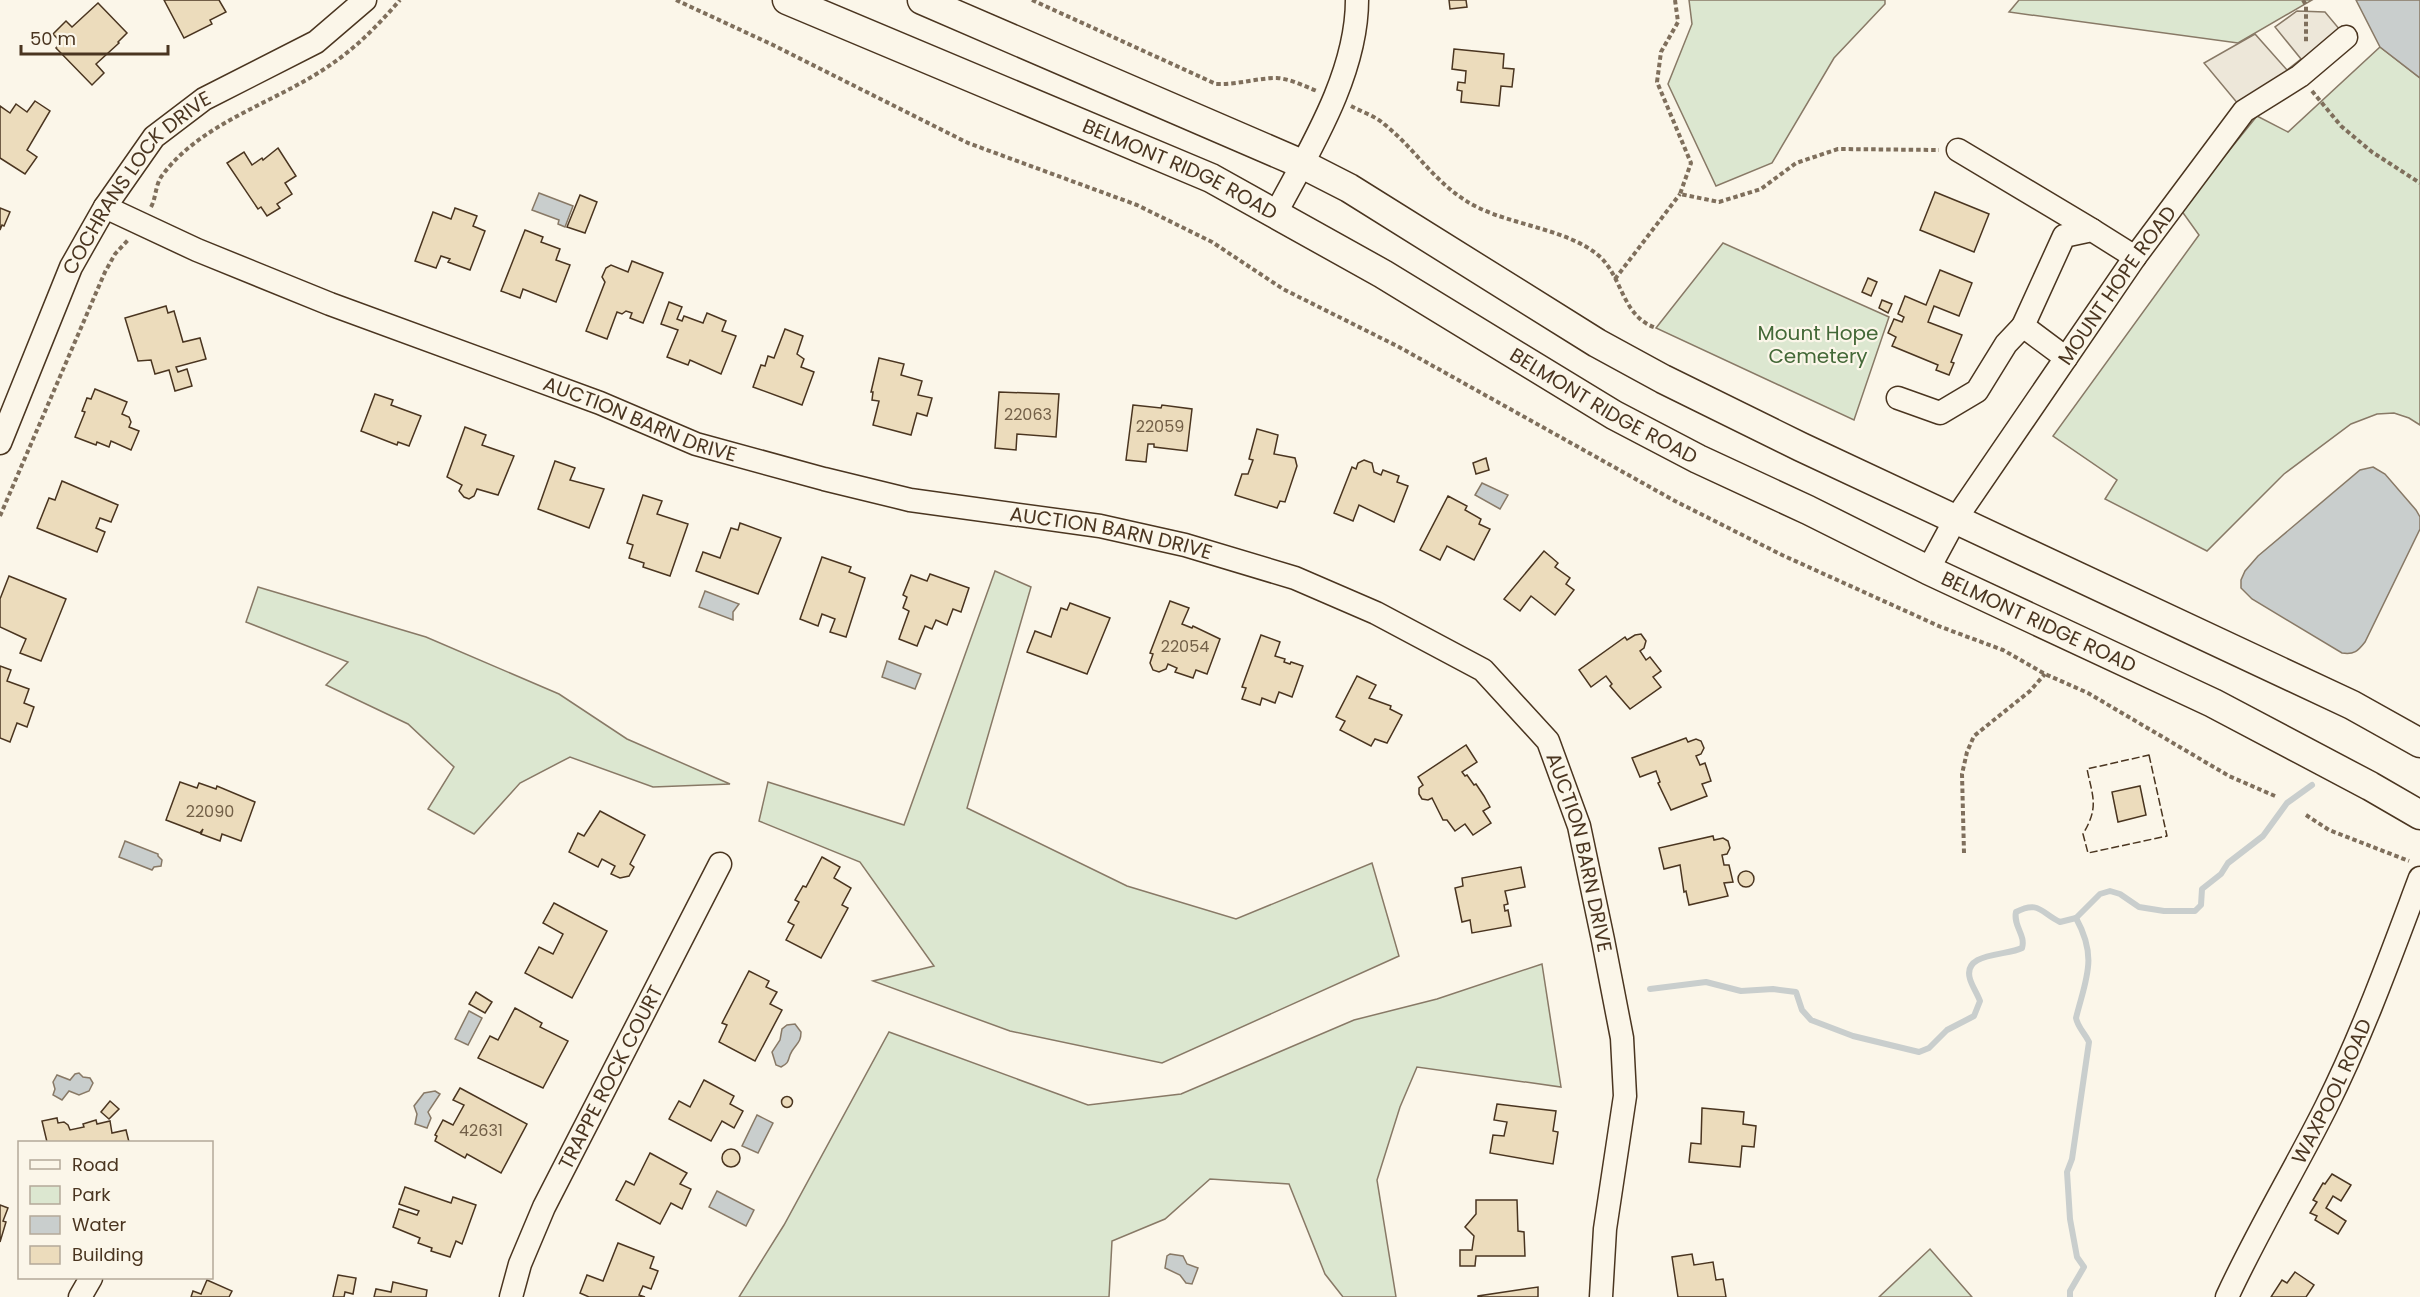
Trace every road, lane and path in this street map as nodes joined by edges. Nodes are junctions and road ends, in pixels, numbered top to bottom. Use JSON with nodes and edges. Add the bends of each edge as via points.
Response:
{"nodes":[{"id":1,"x":365,"y":0,"type":"edge"},
{"id":2,"x":676,"y":0,"type":"edge"},
{"id":3,"x":787,"y":0,"type":"edge"},
{"id":4,"x":922,"y":0,"type":"edge"},
{"id":5,"x":1032,"y":0,"type":"edge"},
{"id":6,"x":1357,"y":0,"type":"edge"},
{"id":7,"x":1675,"y":0,"type":"edge"},
{"id":8,"x":2303,"y":0,"type":"edge"},
{"id":9,"x":2346,"y":37,"type":"dead end"},
{"id":10,"x":2300,"y":76,"type":"junction"},
{"id":11,"x":1334,"y":98,"type":"junction"},
{"id":12,"x":1958,"y":150,"type":"joint"},
{"id":13,"x":1302,"y":164,"type":"junction"},
{"id":14,"x":2420,"y":183,"type":"edge"},
{"id":15,"x":1680,"y":194,"type":"junction"},
{"id":16,"x":105,"y":207,"type":"junction"},
{"id":17,"x":1276,"y":213,"type":"junction"},
{"id":18,"x":2092,"y":230,"type":"junction"},
{"id":19,"x":2135,"y":257,"type":"junction"},
{"id":20,"x":1615,"y":280,"type":"junction"},
{"id":21,"x":2023,"y":326,"type":"junction"},
{"id":22,"x":1656,"y":328,"type":"dead end"},
{"id":23,"x":2066,"y":358,"type":"junction"},
{"id":24,"x":1898,"y":398,"type":"dead end"},
{"id":25,"x":0,"y":443,"type":"edge"},
{"id":26,"x":1955,"y":519,"type":"junction"},
{"id":27,"x":1928,"y":570,"type":"junction"},
{"id":28,"x":2045,"y":674,"type":"junction"},
{"id":29,"x":2420,"y":743,"type":"edge"},
{"id":30,"x":2275,"y":796,"type":"dead end"},
{"id":31,"x":2306,"y":815,"type":"dead end"},
{"id":32,"x":2420,"y":815,"type":"edge"},
{"id":33,"x":1964,"y":853,"type":"dead end"},
{"id":34,"x":720,"y":864,"type":"dead end"},
{"id":35,"x":2415,"y":870,"type":"edge"},
{"id":36,"x":90,"y":1279,"type":"edge"},
{"id":37,"x":80,"y":1297,"type":"edge"},
{"id":38,"x":512,"y":1297,"type":"edge"},
{"id":39,"x":1601,"y":1297,"type":"edge"},
{"id":40,"x":2227,"y":1297,"type":"edge"}],
"edges":[{"from":1,"to":16,"type":"street","name":"COCHRANS LOCK DRIVE","via":[[316,42],[204,99],[154,137]]},
{"from":2,"to":28,"type":"path","via":[[968,143],[1137,205],[1212,242],[1283,289],[1399,347],[1675,501],[1782,555],[1930,622],[2003,650]]},
{"from":3,"to":17,"type":"main road","name":"BELMONT RIDGE ROAD","via":[[1211,178]]},
{"from":4,"to":13,"type":"main road"},
{"from":5,"to":11,"type":"path","via":[[1216,84],[1277,78]]},
{"from":6,"to":11,"type":"street","via":[[1350,52]]},
{"from":7,"to":15,"type":"path","via":[[1678,22],[1661,52],[1657,82],[1691,163]]},
{"from":8,"to":10,"type":"path","via":[[2306,55]]},
{"from":9,"to":10,"type":"street","name":"MOUNT HOPE ROAD"},
{"from":10,"to":14,"type":"path","via":[[2341,126]]},
{"from":10,"to":19,"type":"street","name":"MOUNT HOPE ROAD","via":[[2244,111]]},
{"from":11,"to":13,"type":"street"},
{"from":11,"to":20,"type":"path","via":[[1382,122],[1451,192],[1480,209],[1579,243],[1598,255]]},
{"from":12,"to":15,"type":"path","via":[[1838,149],[1796,163],[1761,189],[1719,202]]},
{"from":12,"to":18,"type":"street"},
{"from":13,"to":17,"type":"street"},
{"from":13,"to":26,"type":"main road","via":[[1349,188],[1644,369]]},
{"from":15,"to":20,"type":"path"},
{"from":16,"to":25,"type":"street","name":"COCHRANS LOCK DRIVE","via":[[72,267]]},
{"from":16,"to":39,"type":"street","name":"AUCTION BARN DRIVE","via":[[197,250],[330,304],[600,403],[696,444],[910,500],[1100,526],[1185,545],[1295,578],[1376,613],[1483,670],[1548,741],[1579,826],[1622,1038],[1625,1096],[1605,1229]]},
{"from":17,"to":27,"type":"main road","name":"BELMONT RIDGE ROAD","via":[[1614,415]]},
{"from":18,"to":19,"type":"street"},
{"from":18,"to":21,"type":"street","via":[[2064,236]]},
{"from":19,"to":23,"type":"street","name":"MOUNT HOPE ROAD"},
{"from":20,"to":22,"type":"path","via":[[1635,315]]},
{"from":21,"to":23,"type":"street"},
{"from":21,"to":24,"type":"street","via":[[2006,344],[1977,392],[1940,413]]},
{"from":23,"to":26,"type":"street","name":"MOUNT HOPE ROAD"},
{"from":26,"to":27,"type":"street","name":"MOUNT HOPE ROAD"},
{"from":26,"to":29,"type":"main road","via":[[2352,705]]},
{"from":27,"to":32,"type":"main road","name":"BELMONT RIDGE ROAD","via":[[2212,703]]},
{"from":28,"to":30,"type":"path","via":[[2088,693],[2229,776]]},
{"from":28,"to":33,"type":"path","via":[[2031,691],[1974,736],[1962,774]]},
{"from":31,"to":35,"type":"path","via":[[2329,830]]},
{"from":34,"to":38,"type":"street","name":"TRAPPE ROCK COURT","via":[[544,1207],[520,1264]]},
{"from":35,"to":40,"type":"street","name":"WAXPOOL ROAD","via":[[2361,1031]]},
{"from":36,"to":37,"type":"street"}]}
